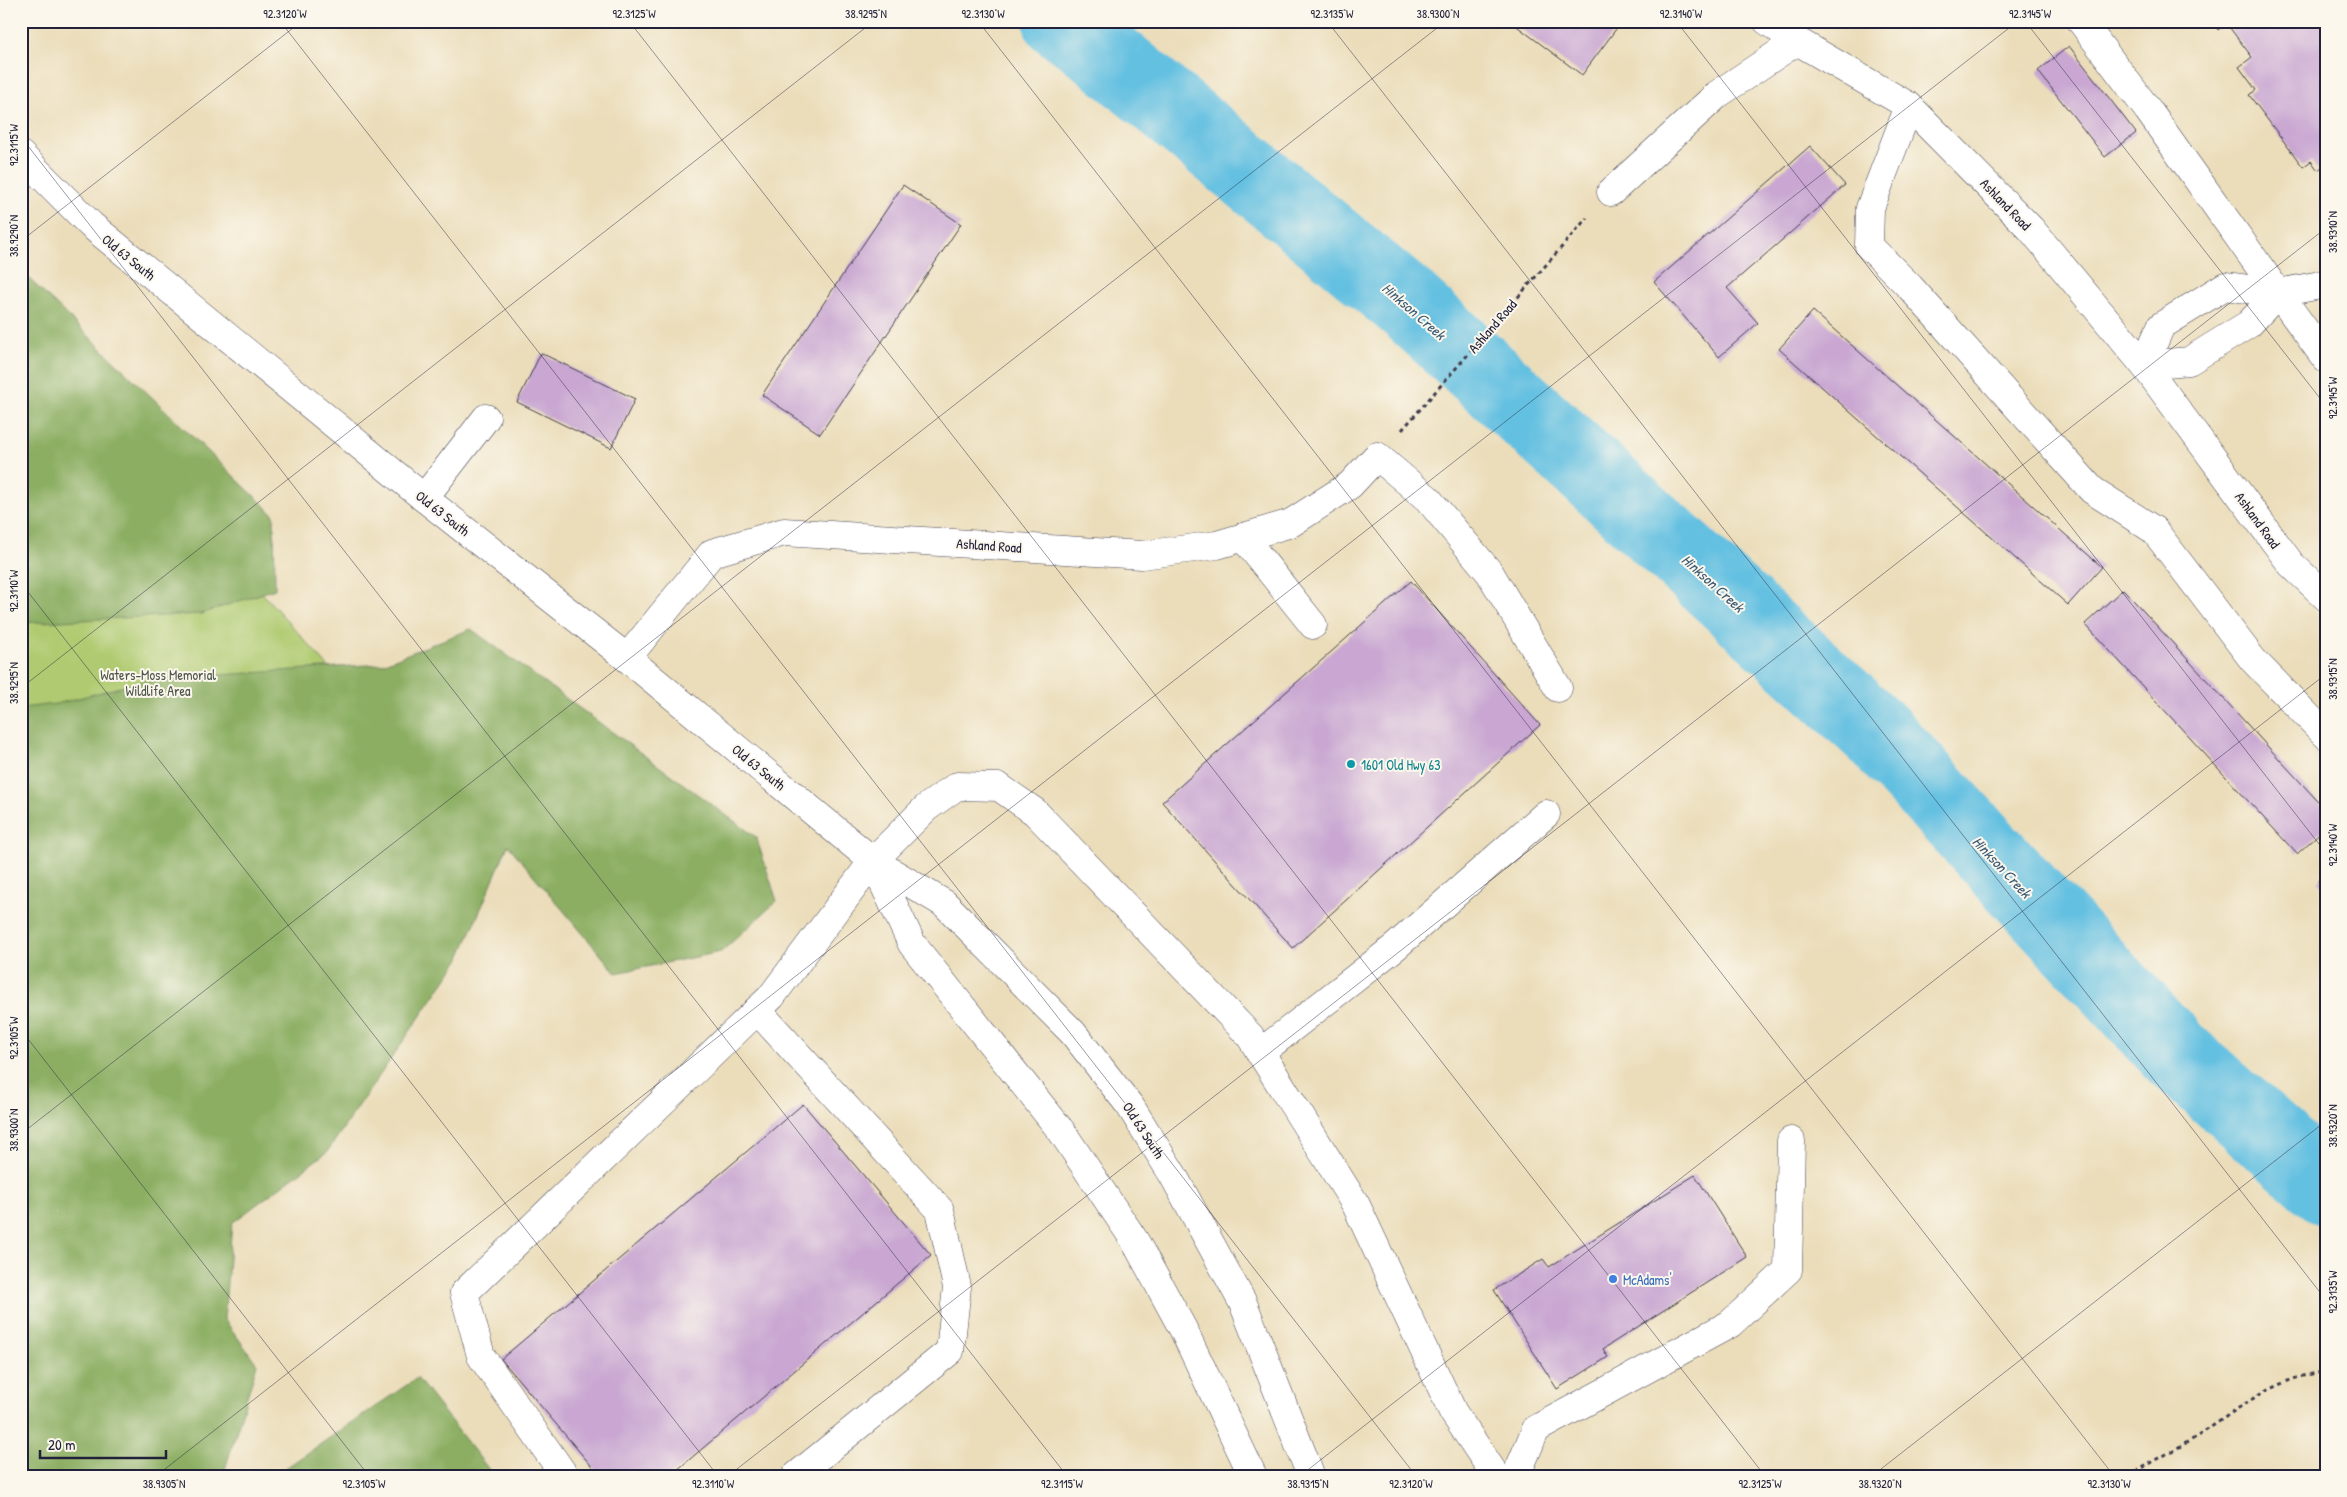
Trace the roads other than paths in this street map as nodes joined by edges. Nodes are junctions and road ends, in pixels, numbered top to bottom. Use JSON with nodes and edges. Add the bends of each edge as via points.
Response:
{"nodes":[{"id":1,"x":1767,"y":21,"type":"edge"},
{"id":2,"x":2081,"y":21,"type":"edge"},
{"id":3,"x":1797,"y":41,"type":"junction"},
{"id":4,"x":1909,"y":106,"type":"junction"},
{"id":5,"x":21,"y":155,"type":"edge"},
{"id":6,"x":1611,"y":192,"type":"dead end"},
{"id":7,"x":2326,"y":284,"type":"edge"},
{"id":8,"x":2278,"y":293,"type":"junction"},
{"id":9,"x":2326,"y":359,"type":"edge"},
{"id":10,"x":2144,"y":365,"type":"junction"},
{"id":11,"x":486,"y":418,"type":"dead end"},
{"id":12,"x":424,"y":498,"type":"junction"},
{"id":13,"x":1243,"y":537,"type":"junction"},
{"id":14,"x":2326,"y":597,"type":"edge"},
{"id":15,"x":1313,"y":624,"type":"dead end"},
{"id":16,"x":627,"y":658,"type":"junction"},
{"id":17,"x":1558,"y":688,"type":"dead end"},
{"id":18,"x":2326,"y":735,"type":"edge"},
{"id":19,"x":1546,"y":814,"type":"dead end"},
{"id":20,"x":873,"y":861,"type":"junction"},
{"id":21,"x":757,"y":1010,"type":"junction"},
{"id":22,"x":1260,"y":1053,"type":"junction"},
{"id":23,"x":1791,"y":1141,"type":"dead end"},
{"id":24,"x":565,"y":1476,"type":"edge"},
{"id":25,"x":796,"y":1476,"type":"edge"},
{"id":26,"x":1253,"y":1476,"type":"edge"},
{"id":27,"x":1311,"y":1476,"type":"edge"},
{"id":28,"x":1496,"y":1476,"type":"edge"},
{"id":29,"x":1516,"y":1476,"type":"edge"}],
"edges":[{"from":1,"to":3,"type":"main road","name":"Ashland Road"},
{"from":2,"to":8,"type":"main road"},
{"from":3,"to":4,"type":"main road","name":"Ashland Road"},
{"from":3,"to":6,"type":"main road","via":[[1718,94]]},
{"from":4,"to":10,"type":"main road","name":"Ashland Road","via":[[2030,228]]},
{"from":4,"to":18,"type":"main road","via":[[1870,208],[1869,246],[1910,287],[2092,490],[2154,530],[2253,660]]},
{"from":5,"to":12,"type":"main road","name":"Old 63 South","via":[[91,225]]},
{"from":7,"to":8,"type":"main road"},
{"from":8,"to":9,"type":"main road"},
{"from":8,"to":10,"type":"main road","via":[[2249,324],[2189,361]]},
{"from":8,"to":10,"type":"main road","via":[[2225,286],[2161,326]]},
{"from":10,"to":14,"type":"main road","name":"Ashland Road","via":[[2291,564]]},
{"from":11,"to":12,"type":"main road"},
{"from":12,"to":16,"type":"main road","name":"Old 63 South"},
{"from":13,"to":15,"type":"main road"},
{"from":13,"to":16,"type":"main road","name":"Ashland Road","via":[[1217,545],[1142,555],[784,532],[712,553]]},
{"from":13,"to":17,"type":"main road","name":"Ashland Road","via":[[1291,523],[1350,485],[1377,456],[1428,499],[1490,573]]},
{"from":16,"to":20,"type":"main road","name":"Old 63 South"},
{"from":19,"to":22,"type":"main road","via":[[1395,946]]},
{"from":20,"to":21,"type":"main road","via":[[771,997]]},
{"from":20,"to":22,"type":"main road","via":[[926,808],[957,786],[999,787],[1035,812],[1250,1036]]},
{"from":20,"to":26,"type":"main road","name":"Old 63 South","via":[[912,944],[1062,1132],[1135,1241],[1183,1329]]},
{"from":20,"to":27,"type":"main road","name":"Old 63 South","via":[[945,904],[1073,1033],[1130,1106],[1173,1175],[1243,1303]]},
{"from":21,"to":24,"type":"main road","via":[[464,1293],[481,1356]]},
{"from":21,"to":25,"type":"main road","via":[[940,1210],[956,1286],[950,1351]]},
{"from":22,"to":28,"type":"main road","via":[[1356,1205],[1453,1412]]},
{"from":23,"to":29,"type":"main road","via":[[1788,1270],[1730,1324],[1536,1429]]}]}
